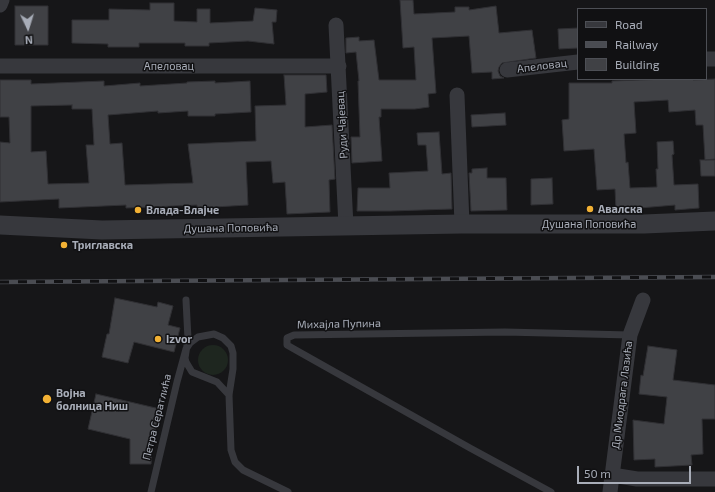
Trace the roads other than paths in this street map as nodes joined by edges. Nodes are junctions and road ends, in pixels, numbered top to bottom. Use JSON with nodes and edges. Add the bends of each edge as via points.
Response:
{"nodes":[{"id":1,"x":2,"y":0,"type":"edge"},
{"id":2,"x":0,"y":5,"type":"edge"},
{"id":3,"x":336,"y":25,"type":"dead end"},
{"id":4,"x":577,"y":62,"type":"edge"},
{"id":5,"x":0,"y":66,"type":"edge"},
{"id":6,"x":339,"y":66,"type":"junction"},
{"id":7,"x":507,"y":70,"type":"dead end"},
{"id":8,"x":457,"y":95,"type":"dead end"},
{"id":9,"x":715,"y":221,"type":"edge"},
{"id":10,"x":462,"y":224,"type":"junction"},
{"id":11,"x":0,"y":225,"type":"edge"},
{"id":12,"x":346,"y":226,"type":"junction"},
{"id":13,"x":186,"y":300,"type":"dead end"},
{"id":14,"x":643,"y":300,"type":"dead end"},
{"id":15,"x":630,"y":335,"type":"junction"},
{"id":16,"x":187,"y":347,"type":"junction"},
{"id":17,"x":229,"y":394,"type":"junction"},
{"id":18,"x":612,"y":475,"type":"junction"},
{"id":19,"x":715,"y":479,"type":"edge"},
{"id":20,"x":151,"y":492,"type":"edge"},
{"id":21,"x":288,"y":492,"type":"edge"},
{"id":22,"x":551,"y":492,"type":"edge"},
{"id":23,"x":610,"y":492,"type":"edge"}],
"edges":[{"from":1,"to":2,"type":"street"},
{"from":3,"to":6,"type":"street","name":"Руди Чајевац"},
{"from":4,"to":7,"type":"street","name":"Апеловац"},
{"from":5,"to":6,"type":"street","name":"Апеловац"},
{"from":6,"to":12,"type":"street","name":"Руди Чајевац"},
{"from":8,"to":10,"type":"street"},
{"from":9,"to":10,"type":"street","name":"Душана Поповића","via":[[644,224]]},
{"from":10,"to":12,"type":"street","name":"Душана Поповића"},
{"from":11,"to":12,"type":"street","name":"Душана Поповића","via":[[102,230]]},
{"from":13,"to":16,"type":"lane"},
{"from":14,"to":15,"type":"street","name":"Др Миодрага Лазића"},
{"from":15,"to":18,"type":"street","name":"Др Миодрага Лазића"},
{"from":15,"to":22,"type":"lane","name":"Михајла Пупина","via":[[505,332],[294,335],[287,338],[287,345],[290,347]]},
{"from":16,"to":17,"type":"lane","via":[[185,358],[192,372],[217,382]]},
{"from":16,"to":17,"type":"lane","via":[[198,337],[209,334],[218,335],[227,342],[234,361]]},
{"from":16,"to":20,"type":"lane","name":"Петра Сератлића"},
{"from":17,"to":21,"type":"lane","via":[[231,450],[235,462],[243,470]]},
{"from":18,"to":19,"type":"street","via":[[637,478]]},
{"from":18,"to":23,"type":"street","name":"Др Миодрага Лазића"}]}
